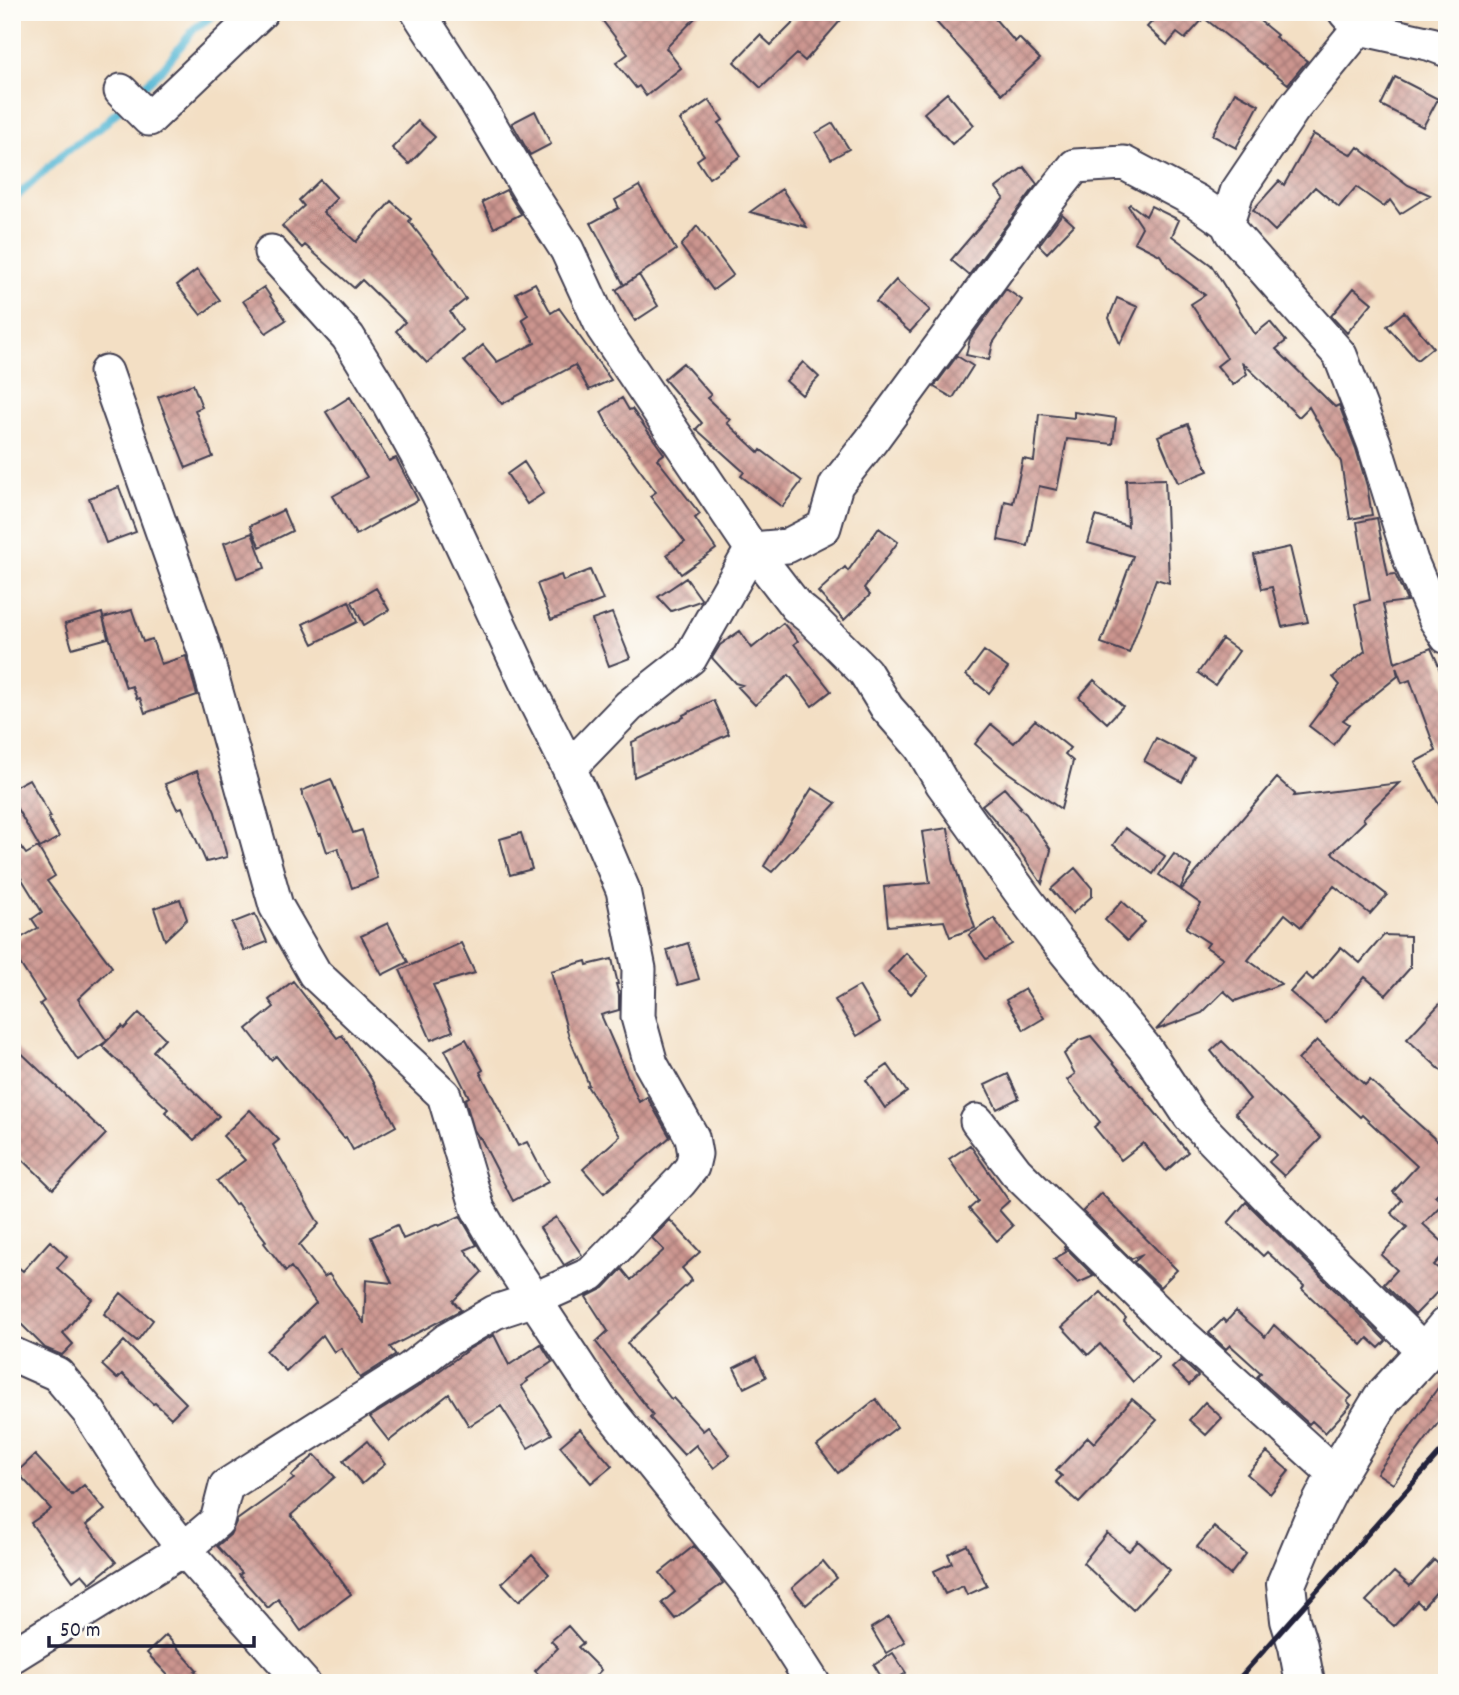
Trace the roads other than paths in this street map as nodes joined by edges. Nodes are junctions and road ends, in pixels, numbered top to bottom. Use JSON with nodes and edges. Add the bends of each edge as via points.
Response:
{"nodes":[{"id":1,"x":261,"y":12,"type":"edge"},
{"id":2,"x":418,"y":12,"type":"edge"},
{"id":3,"x":1352,"y":20,"type":"edge"},
{"id":4,"x":1447,"y":50,"type":"edge"},
{"id":5,"x":121,"y":90,"type":"dead end"},
{"id":6,"x":1227,"y":223,"type":"junction"},
{"id":7,"x":271,"y":252,"type":"dead end"},
{"id":8,"x":106,"y":372,"type":"dead end"},
{"id":9,"x":752,"y":549,"type":"junction"},
{"id":10,"x":1447,"y":637,"type":"edge"},
{"id":11,"x":569,"y":768,"type":"junction"},
{"id":12,"x":977,"y":1121,"type":"dead end"},
{"id":13,"x":535,"y":1299,"type":"junction"},
{"id":14,"x":1436,"y":1339,"type":"edge"},
{"id":15,"x":12,"y":1354,"type":"edge"},
{"id":16,"x":1336,"y":1475,"type":"junction"},
{"id":17,"x":184,"y":1549,"type":"junction"},
{"id":18,"x":12,"y":1656,"type":"edge"},
{"id":19,"x":303,"y":1683,"type":"edge"},
{"id":20,"x":813,"y":1683,"type":"edge"},
{"id":21,"x":1305,"y":1683,"type":"edge"}],
"edges":[{"from":1,"to":5,"type":"street","via":[[149,119]]},
{"from":2,"to":9,"type":"street","via":[[568,250],[603,328]]},
{"from":3,"to":4,"type":"street"},
{"from":3,"to":6,"type":"street","via":[[1237,192]]},
{"from":6,"to":9,"type":"street","via":[[1124,163],[1075,166],[836,485],[824,527],[787,546]]},
{"from":6,"to":10,"type":"street","via":[[1340,355],[1411,561]]},
{"from":7,"to":11,"type":"street","via":[[348,337],[388,402],[438,492]]},
{"from":8,"to":13,"type":"street","via":[[204,649],[276,906],[315,974],[444,1095],[478,1209]]},
{"from":9,"to":11,"type":"street","via":[[690,659],[629,706]]},
{"from":9,"to":14,"type":"street","via":[[796,606],[865,672],[1027,901],[1147,1051],[1190,1116],[1268,1197]]},
{"from":11,"to":13,"type":"street","via":[[623,890],[639,970],[638,1017],[651,1064],[692,1136],[695,1154],[680,1182],[591,1274]]},
{"from":12,"to":16,"type":"street","via":[[1016,1172],[1169,1323]]},
{"from":13,"to":17,"type":"street","via":[[495,1312],[447,1340],[226,1486],[217,1521]]},
{"from":13,"to":20,"type":"street","via":[[600,1399],[752,1588]]},
{"from":14,"to":16,"type":"main road","via":[[1382,1399]]},
{"from":15,"to":17,"type":"street","via":[[57,1374],[89,1412],[142,1495]]},
{"from":16,"to":21,"type":"main road","via":[[1286,1584]]},
{"from":17,"to":18,"type":"street"},
{"from":17,"to":19,"type":"street"}]}
